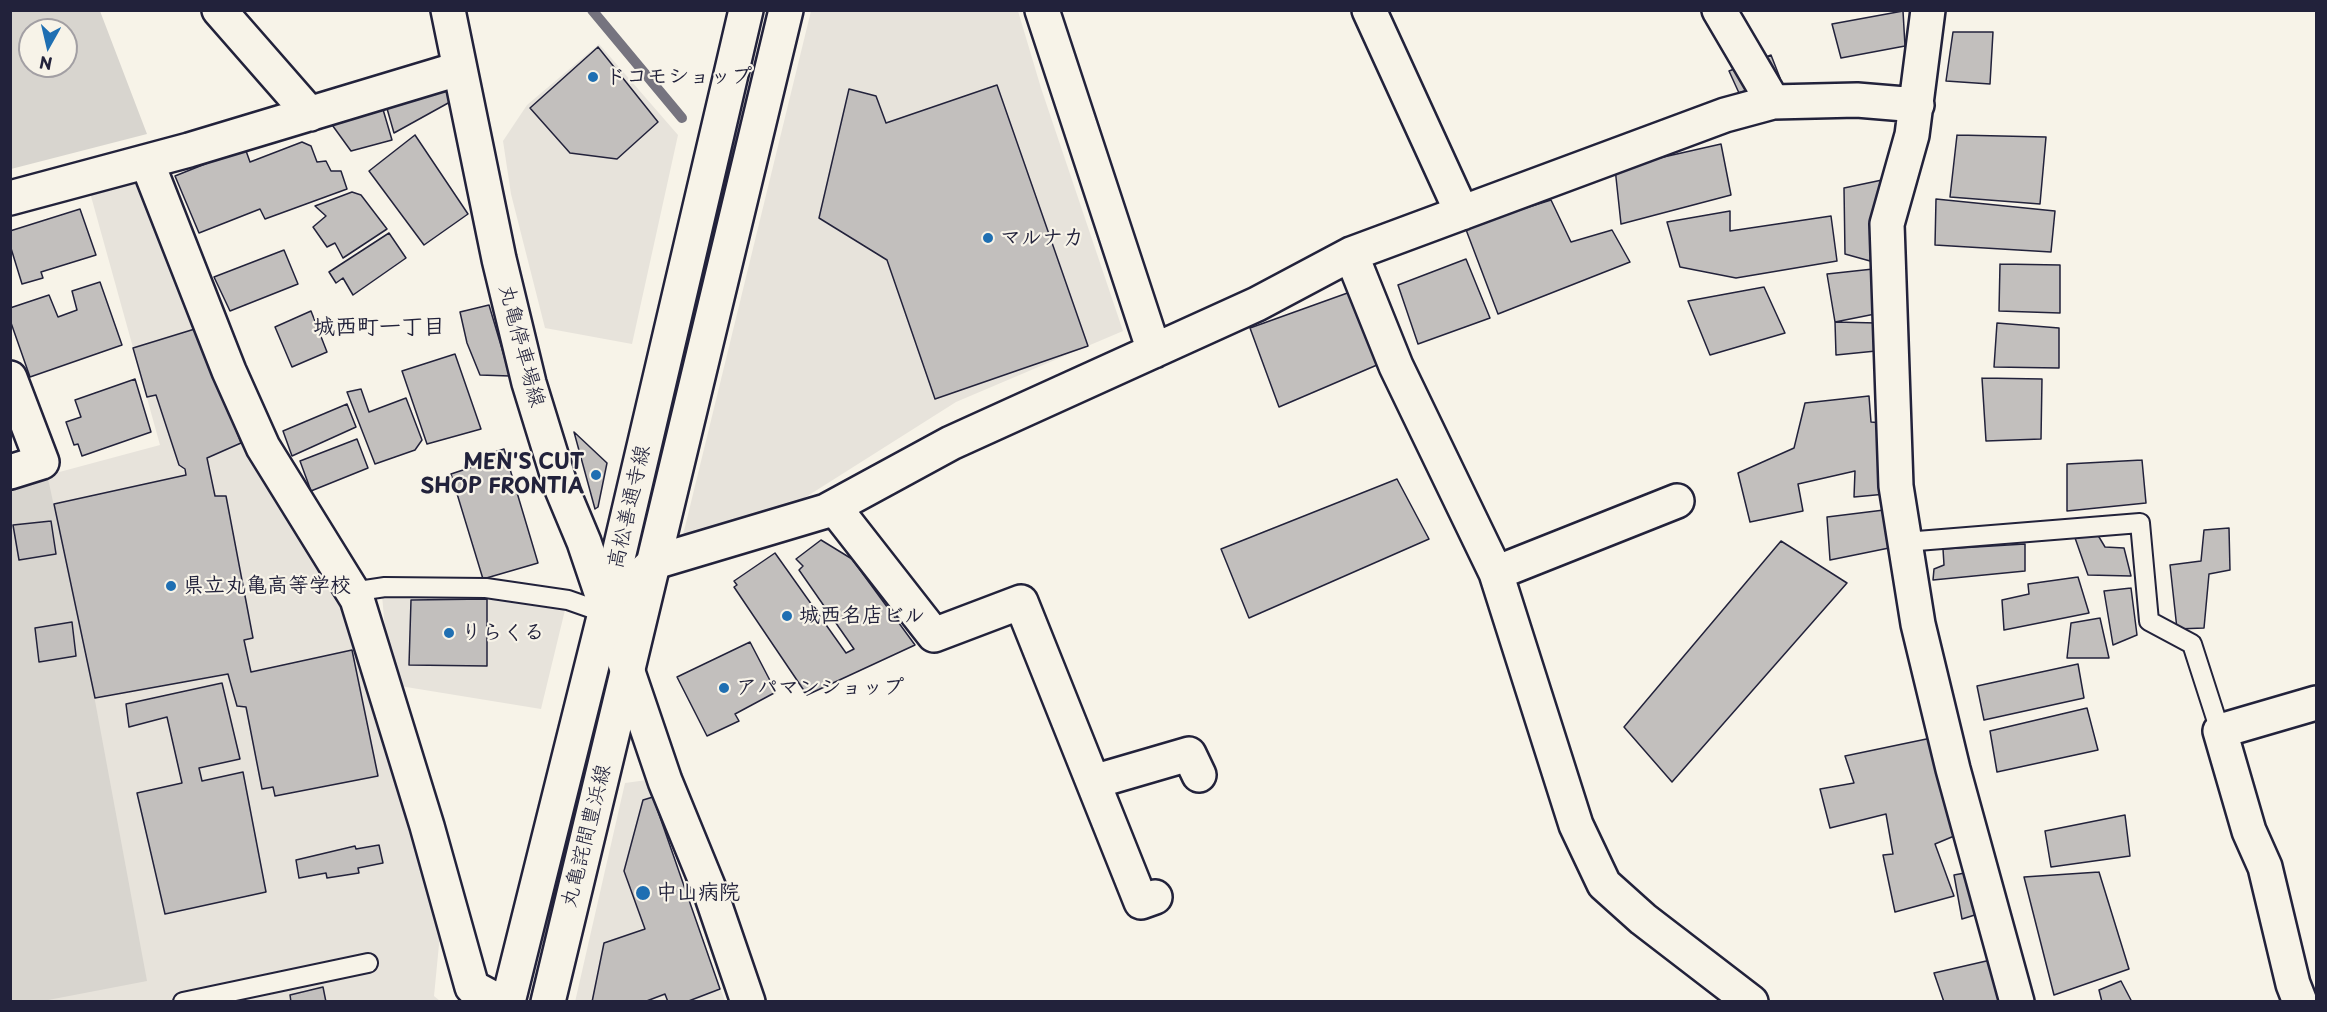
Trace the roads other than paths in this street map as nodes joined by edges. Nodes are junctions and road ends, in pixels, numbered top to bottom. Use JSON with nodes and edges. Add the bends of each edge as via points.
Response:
{"nodes":[{"id":1,"x":219,"y":10,"type":"edge"},
{"id":2,"x":448,"y":10,"type":"edge"},
{"id":3,"x":746,"y":10,"type":"edge"},
{"id":4,"x":786,"y":10,"type":"edge"},
{"id":5,"x":1042,"y":10,"type":"edge"},
{"id":6,"x":1369,"y":10,"type":"edge"},
{"id":7,"x":1719,"y":10,"type":"edge"},
{"id":8,"x":1928,"y":10,"type":"edge"},
{"id":9,"x":458,"y":69,"type":"junction"},
{"id":10,"x":1773,"y":102,"type":"junction"},
{"id":11,"x":1917,"y":105,"type":"junction"},
{"id":12,"x":310,"y":114,"type":"junction"},
{"id":13,"x":147,"y":162,"type":"junction"},
{"id":14,"x":10,"y":198,"type":"edge"},
{"id":15,"x":1462,"y":213,"type":"junction"},
{"id":16,"x":1351,"y":254,"type":"junction"},
{"id":17,"x":1154,"y":351,"type":"junction"},
{"id":18,"x":10,"y":378,"type":"edge"},
{"id":19,"x":10,"y":472,"type":"edge"},
{"id":20,"x":1677,"y":501,"type":"dead end"},
{"id":21,"x":834,"y":507,"type":"junction"},
{"id":22,"x":1905,"y":542,"type":"junction"},
{"id":23,"x":655,"y":562,"type":"junction"},
{"id":24,"x":1496,"y":573,"type":"junction"},
{"id":25,"x":352,"y":592,"type":"junction"},
{"id":26,"x":606,"y":611,"type":"junction"},
{"id":27,"x":628,"y":672,"type":"junction"},
{"id":28,"x":2316,"y":703,"type":"edge"},
{"id":29,"x":2220,"y":731,"type":"junction"},
{"id":30,"x":1199,"y":775,"type":"dead end"},
{"id":31,"x":1093,"y":782,"type":"junction"},
{"id":32,"x":1155,"y":897,"type":"dead end"},
{"id":33,"x":368,"y":963,"type":"dead end"},
{"id":34,"x":183,"y":1002,"type":"edge"},
{"id":35,"x":500,"y":1002,"type":"edge"},
{"id":36,"x":508,"y":1002,"type":"edge"},
{"id":37,"x":548,"y":1002,"type":"edge"},
{"id":38,"x":747,"y":1002,"type":"edge"},
{"id":39,"x":1751,"y":1002,"type":"edge"},
{"id":40,"x":2017,"y":1002,"type":"edge"},
{"id":41,"x":2300,"y":1002,"type":"edge"}],
"edges":[{"from":1,"to":12,"type":"street"},
{"from":2,"to":9,"type":"street","name":"丸亀停車場線"},
{"from":3,"to":26,"type":"street","name":"高松善通寺線"},
{"from":4,"to":23,"type":"street","name":"高松善通寺線"},
{"from":5,"to":17,"type":"street"},
{"from":6,"to":15,"type":"street"},
{"from":7,"to":10,"type":"street"},
{"from":8,"to":11,"type":"street"},
{"from":9,"to":12,"type":"street"},
{"from":9,"to":26,"type":"street","name":"丸亀停車場線","via":[[529,383]]},
{"from":10,"to":11,"type":"street","via":[[1857,100]]},
{"from":10,"to":15,"type":"street","via":[[1725,115]]},
{"from":11,"to":22,"type":"street","via":[[1887,224],[1896,486]]},
{"from":12,"to":13,"type":"street"},
{"from":13,"to":14,"type":"street"},
{"from":13,"to":25,"type":"street","via":[[263,447]]},
{"from":15,"to":16,"type":"street"},
{"from":16,"to":17,"type":"street","via":[[1257,304]]},
{"from":16,"to":24,"type":"street","via":[[1396,366]]},
{"from":17,"to":21,"type":"street","via":[[951,443]]},
{"from":18,"to":19,"type":"street","via":[[42,462]]},
{"from":20,"to":24,"type":"street"},
{"from":21,"to":23,"type":"street"},
{"from":21,"to":31,"type":"street","via":[[934,635],[1021,602]]},
{"from":22,"to":29,"type":"lane","via":[[2140,523],[2149,621],[2192,644]]},
{"from":22,"to":40,"type":"street","via":[[1923,646]]},
{"from":23,"to":26,"type":"street"},
{"from":23,"to":27,"type":"street","name":"高松善通寺線"},
{"from":24,"to":39,"type":"street","via":[[1576,825],[1604,884]]},
{"from":25,"to":26,"type":"lane","via":[[385,587],[486,588],[568,600]]},
{"from":25,"to":35,"type":"street","via":[[427,826],[472,987]]},
{"from":26,"to":27,"type":"street","name":"丸亀停車場線"},
{"from":26,"to":36,"type":"street","name":"高松善通寺線"},
{"from":27,"to":37,"type":"street","name":"丸亀詫間豊浜線"},
{"from":27,"to":38,"type":"street","name":"丸亀停車場線"},
{"from":28,"to":29,"type":"street"},
{"from":29,"to":41,"type":"street","via":[[2249,831],[2265,867]]},
{"from":30,"to":31,"type":"street","via":[[1189,754]]},
{"from":31,"to":32,"type":"street","via":[[1141,902]]},
{"from":33,"to":34,"type":"lane"}]}
